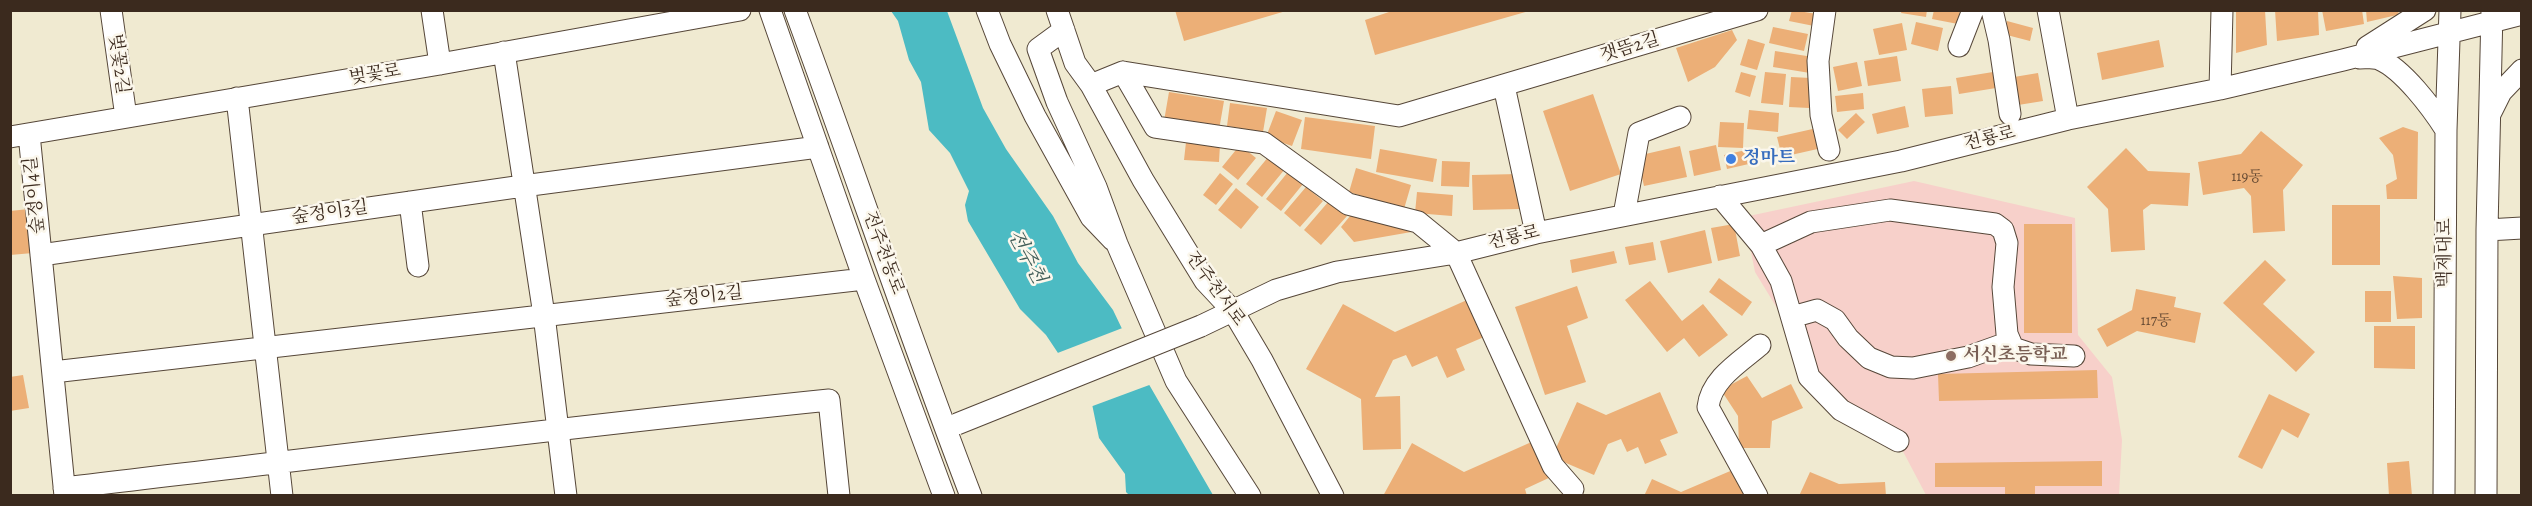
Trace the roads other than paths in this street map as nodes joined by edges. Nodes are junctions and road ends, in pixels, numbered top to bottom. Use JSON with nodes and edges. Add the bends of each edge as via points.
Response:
{"nodes":[{"id":1,"x":111,"y":10,"type":"edge"},
{"id":2,"x":432,"y":10,"type":"edge"},
{"id":3,"x":740,"y":10,"type":"edge"},
{"id":4,"x":770,"y":10,"type":"edge"},
{"id":5,"x":795,"y":10,"type":"edge"},
{"id":6,"x":987,"y":10,"type":"edge"},
{"id":7,"x":1057,"y":10,"type":"edge"},
{"id":8,"x":1757,"y":10,"type":"edge"},
{"id":9,"x":1825,"y":10,"type":"edge"},
{"id":10,"x":1973,"y":10,"type":"edge"},
{"id":11,"x":1992,"y":10,"type":"edge"},
{"id":12,"x":2048,"y":10,"type":"edge"},
{"id":13,"x":2222,"y":10,"type":"edge"},
{"id":14,"x":2425,"y":10,"type":"edge"},
{"id":15,"x":2451,"y":10,"type":"edge"},
{"id":16,"x":2522,"y":14,"type":"edge"},
{"id":17,"x":2492,"y":16,"type":"edge"},
{"id":18,"x":1064,"y":30,"type":"junction"},
{"id":19,"x":2451,"y":33,"type":"junction"},
{"id":20,"x":1959,"y":46,"type":"dead end"},
{"id":21,"x":504,"y":52,"type":"junction"},
{"id":22,"x":2347,"y":59,"type":"junction"},
{"id":23,"x":440,"y":64,"type":"junction"},
{"id":24,"x":2522,"y":70,"type":"edge"},
{"id":25,"x":1123,"y":72,"type":"junction"},
{"id":26,"x":1091,"y":85,"type":"junction"},
{"id":27,"x":1504,"y":86,"type":"junction"},
{"id":28,"x":2220,"y":89,"type":"junction"},
{"id":29,"x":237,"y":98,"type":"junction"},
{"id":30,"x":2010,"y":114,"type":"dead end"},
{"id":31,"x":126,"y":117,"type":"junction"},
{"id":32,"x":1680,"y":117,"type":"dead end"},
{"id":33,"x":2488,"y":117,"type":"junction"},
{"id":34,"x":2068,"y":120,"type":"junction"},
{"id":35,"x":2446,"y":130,"type":"junction"},
{"id":36,"x":20,"y":135,"type":"edge"},
{"id":37,"x":818,"y":147,"type":"junction"},
{"id":38,"x":1829,"y":150,"type":"dead end"},
{"id":39,"x":523,"y":186,"type":"junction"},
{"id":40,"x":1720,"y":196,"type":"junction"},
{"id":41,"x":410,"y":202,"type":"junction"},
{"id":42,"x":1624,"y":215,"type":"junction"},
{"id":43,"x":251,"y":225,"type":"junction"},
{"id":44,"x":2522,"y":228,"type":"edge"},
{"id":45,"x":2487,"y":231,"type":"junction"},
{"id":46,"x":1536,"y":232,"type":"junction"},
{"id":47,"x":131,"y":242,"type":"joint"},
{"id":48,"x":1117,"y":244,"type":"junction"},
{"id":49,"x":1761,"y":245,"type":"junction"},
{"id":50,"x":1456,"y":253,"type":"junction"},
{"id":51,"x":41,"y":255,"type":"junction"},
{"id":52,"x":418,"y":266,"type":"dead end"},
{"id":53,"x":864,"y":279,"type":"junction"},
{"id":54,"x":1233,"y":311,"type":"junction"},
{"id":55,"x":544,"y":315,"type":"junction"},
{"id":56,"x":1792,"y":317,"type":"junction"},
{"id":57,"x":2010,"y":342,"type":"junction"},
{"id":58,"x":1760,"y":345,"type":"dead end"},
{"id":59,"x":265,"y":347,"type":"junction"},
{"id":60,"x":2074,"y":356,"type":"dead end"},
{"id":61,"x":53,"y":372,"type":"junction"},
{"id":62,"x":951,"y":426,"type":"junction"},
{"id":63,"x":558,"y":428,"type":"junction"},
{"id":64,"x":922,"y":437,"type":"junction"},
{"id":65,"x":1898,"y":441,"type":"dead end"},
{"id":66,"x":278,"y":463,"type":"junction"},
{"id":67,"x":1573,"y":489,"type":"dead end"},
{"id":68,"x":65,"y":492,"type":"edge"},
{"id":69,"x":282,"y":495,"type":"edge"},
{"id":70,"x":566,"y":495,"type":"edge"},
{"id":71,"x":839,"y":495,"type":"edge"},
{"id":72,"x":944,"y":495,"type":"edge"},
{"id":73,"x":971,"y":495,"type":"edge"},
{"id":74,"x":1250,"y":495,"type":"edge"},
{"id":75,"x":1333,"y":495,"type":"edge"},
{"id":76,"x":1757,"y":495,"type":"edge"},
{"id":77,"x":2444,"y":495,"type":"edge"},
{"id":78,"x":2486,"y":495,"type":"edge"}],
"edges":[{"from":1,"to":31,"type":"street","name":"벚꽃2길"},
{"from":2,"to":23,"type":"street"},
{"from":3,"to":21,"type":"street","name":"벚꽃로"},
{"from":4,"to":37,"type":"street","name":"전주천동로"},
{"from":5,"to":62,"type":"street","name":"전주천동로","via":[[923,363]]},
{"from":6,"to":48,"type":"street","via":[[1035,116],[1091,217]]},
{"from":7,"to":18,"type":"street","name":"전주천서로"},
{"from":8,"to":27,"type":"street","name":"잿뜸2길"},
{"from":9,"to":38,"type":"street","via":[[1818,61],[1821,115]]},
{"from":10,"to":20,"type":"street"},
{"from":11,"to":30,"type":"street","name":"전룡로"},
{"from":12,"to":34,"type":"street"},
{"from":13,"to":28,"type":"street"},
{"from":14,"to":22,"type":"street"},
{"from":15,"to":19,"type":"street","name":"백제대로"},
{"from":16,"to":17,"type":"street","name":"전룡로"},
{"from":17,"to":19,"type":"street","name":"전룡로"},
{"from":17,"to":33,"type":"street"},
{"from":18,"to":26,"type":"street","name":"전주천서로","via":[[1075,63]]},
{"from":18,"to":48,"type":"street","via":[[1038,49]]},
{"from":19,"to":22,"type":"street","name":"전룡로"},
{"from":19,"to":35,"type":"street","name":"백제대로"},
{"from":21,"to":23,"type":"street","name":"벚꽃로"},
{"from":21,"to":39,"type":"street"},
{"from":22,"to":28,"type":"street","name":"전룡로"},
{"from":22,"to":35,"type":"street","via":[[2378,58],[2390,66],[2424,99]]},
{"from":23,"to":29,"type":"street","name":"벚꽃로"},
{"from":24,"to":33,"type":"street","via":[[2501,92]]},
{"from":25,"to":26,"type":"street"},
{"from":25,"to":27,"type":"street","via":[[1399,116]]},
{"from":25,"to":50,"type":"street","via":[[1155,127],[1264,143],[1348,204],[1418,222]]},
{"from":26,"to":54,"type":"street","name":"전주천서로","via":[[1205,281]]},
{"from":27,"to":46,"type":"street"},
{"from":28,"to":34,"type":"street","name":"전룡로"},
{"from":29,"to":31,"type":"street","name":"벚꽃로"},
{"from":29,"to":43,"type":"street"},
{"from":31,"to":36,"type":"street","name":"벚꽃로"},
{"from":32,"to":42,"type":"street","via":[[1639,133]]},
{"from":33,"to":45,"type":"street"},
{"from":34,"to":40,"type":"street","name":"전룡로","via":[[1901,161]]},
{"from":35,"to":77,"type":"street","name":"백제대로"},
{"from":36,"to":51,"type":"street","name":"숲정이4길"},
{"from":37,"to":39,"type":"street"},
{"from":37,"to":53,"type":"street","name":"전주천동로"},
{"from":39,"to":41,"type":"street"},
{"from":39,"to":55,"type":"street"},
{"from":40,"to":42,"type":"street","name":"전룡로"},
{"from":40,"to":49,"type":"street"},
{"from":41,"to":43,"type":"street","name":"숲정이3길"},
{"from":41,"to":52,"type":"street"},
{"from":42,"to":46,"type":"street","name":"전룡로"},
{"from":43,"to":47,"type":"street","name":"숲정이3길"},
{"from":43,"to":59,"type":"street"},
{"from":44,"to":45,"type":"street"},
{"from":45,"to":78,"type":"street"},
{"from":46,"to":50,"type":"street","name":"전룡로"},
{"from":47,"to":51,"type":"street","name":"숲정이4길"},
{"from":48,"to":74,"type":"street","via":[[1176,381]]},
{"from":49,"to":56,"type":"street","via":[[1781,281]]},
{"from":49,"to":57,"type":"street","via":[[1811,222],[1890,210],[1995,224],[2003,230],[2007,243],[2003,287]]},
{"from":50,"to":54,"type":"street","name":"전룡로","via":[[1337,272],[1276,290]]},
{"from":50,"to":67,"type":"street","via":[[1553,466]]},
{"from":51,"to":61,"type":"street","name":"숲정이4길"},
{"from":53,"to":55,"type":"street","name":"숲정이2길"},
{"from":53,"to":64,"type":"street","name":"전주천동로"},
{"from":54,"to":62,"type":"street","name":"전룡로","bridge":true},
{"from":54,"to":75,"type":"street","name":"전주천서로"},
{"from":55,"to":59,"type":"street","name":"숲정이2길"},
{"from":55,"to":63,"type":"street"},
{"from":56,"to":57,"type":"street","via":[[1817,310],[1835,320],[1869,358],[1891,368],[1913,368],[1968,357]]},
{"from":56,"to":65,"type":"street","via":[[1809,377],[1841,410]]},
{"from":57,"to":60,"type":"street","via":[[2013,348],[2031,354]]},
{"from":58,"to":76,"type":"street","via":[[1720,379],[1708,407]]},
{"from":59,"to":61,"type":"street"},
{"from":59,"to":66,"type":"street"},
{"from":61,"to":68,"type":"street","name":"숲정이4길"},
{"from":62,"to":64,"type":"street","name":"전룡로"},
{"from":62,"to":73,"type":"street","name":"전주천동로"},
{"from":63,"to":66,"type":"street"},
{"from":63,"to":70,"type":"street"},
{"from":63,"to":71,"type":"street","via":[[829,400]]},
{"from":64,"to":72,"type":"street","name":"전주천동로"},
{"from":66,"to":68,"type":"street","name":"숲정이4길"},
{"from":66,"to":69,"type":"street"}]}
